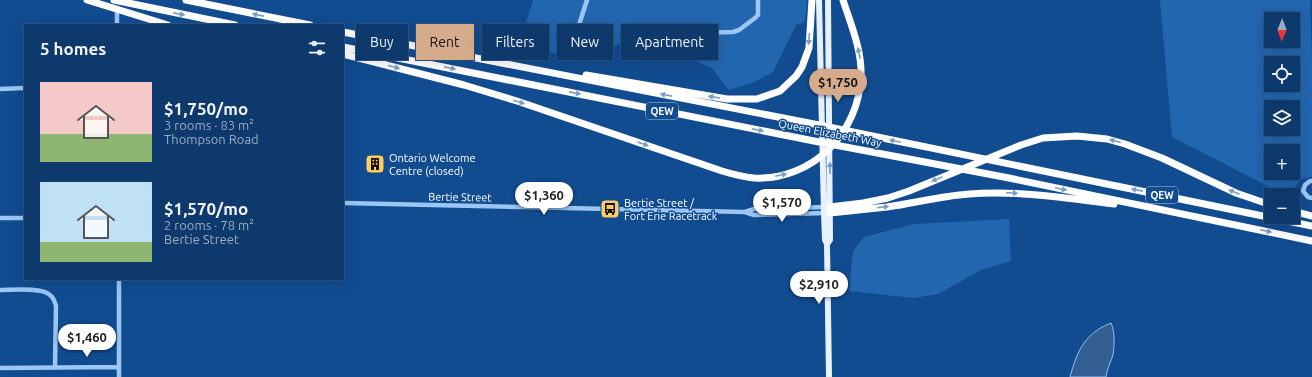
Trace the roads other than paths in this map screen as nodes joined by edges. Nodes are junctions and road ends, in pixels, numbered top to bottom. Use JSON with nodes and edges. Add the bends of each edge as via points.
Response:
{"nodes":[{"id":1,"x":87,"y":0,"type":"edge"},
{"id":2,"x":114,"y":0,"type":"edge"},
{"id":3,"x":117,"y":0,"type":"edge"},
{"id":4,"x":186,"y":0,"type":"edge"},
{"id":5,"x":587,"y":0,"type":"edge"},
{"id":6,"x":758,"y":0,"type":"edge"},
{"id":7,"x":812,"y":0,"type":"edge"},
{"id":8,"x":819,"y":0,"type":"edge"},
{"id":9,"x":828,"y":0,"type":"edge"},
{"id":10,"x":843,"y":0,"type":"edge"},
{"id":11,"x":117,"y":24,"type":"edge"},
{"id":12,"x":165,"y":24,"type":"edge"},
{"id":13,"x":230,"y":24,"type":"edge"},
{"id":14,"x":305,"y":24,"type":"edge"},
{"id":15,"x":579,"y":24,"type":"edge"},
{"id":16,"x":344,"y":32,"type":"edge"},
{"id":17,"x":718,"y":32,"type":"edge"},
{"id":18,"x":344,"y":46,"type":"edge"},
{"id":19,"x":344,"y":54,"type":"edge"},
{"id":20,"x":542,"y":72,"type":"junction"},
{"id":21,"x":24,"y":88,"type":"edge"},
{"id":22,"x":0,"y":89,"type":"edge"},
{"id":23,"x":1312,"y":181,"type":"edge"},
{"id":24,"x":1312,"y":198,"type":"edge"},
{"id":25,"x":344,"y":203,"type":"edge"},
{"id":26,"x":1264,"y":203,"type":"edge"},
{"id":27,"x":827,"y":210,"type":"junction"},
{"id":28,"x":1173,"y":212,"type":"junction"},
{"id":29,"x":1300,"y":213,"type":"edge"},
{"id":30,"x":1312,"y":216,"type":"edge"},
{"id":31,"x":0,"y":218,"type":"edge"},
{"id":32,"x":24,"y":218,"type":"edge"},
{"id":33,"x":1312,"y":226,"type":"edge"},
{"id":34,"x":1312,"y":241,"type":"edge"},
{"id":35,"x":119,"y":280,"type":"edge"},
{"id":36,"x":0,"y":290,"type":"edge"},
{"id":37,"x":55,"y":367,"type":"junction"},
{"id":38,"x":119,"y":367,"type":"junction"},
{"id":39,"x":0,"y":368,"type":"edge"},
{"id":40,"x":119,"y":377,"type":"edge"},
{"id":41,"x":829,"y":377,"type":"edge"}],
"edges":[{"from":1,"to":12,"type":"highway"},
{"from":2,"to":13,"type":"highway","one_way":true},
{"from":3,"to":11,"type":"street"},
{"from":14,"to":4,"type":"highway","one_way":true},
{"from":5,"to":15,"type":"street"},
{"from":6,"to":17,"type":"street","via":[[756,18],[739,30]]},
{"from":7,"to":20,"type":"highway","one_way":true,"via":[[809,48],[802,67],[780,91],[757,99],[727,99],[588,76]]},
{"from":8,"to":27,"type":"main road"},
{"from":27,"to":9,"type":"main road","one_way":true},
{"from":19,"to":10,"type":"highway","one_way":true,"via":[[472,87],[738,176],[768,177],[797,170],[821,156],[834,146],[852,118],[858,101],[861,68],[857,44]]},
{"from":16,"to":20,"type":"highway","name":"Queen Elizabeth Way","number":"QEW"},
{"from":18,"to":28,"type":"highway","name":"Queen Elizabeth Way","number":"QEW","one_way":true},
{"from":33,"to":20,"type":"highway","name":"Queen Elizabeth Way","number":"QEW","one_way":true,"via":[[814,124]]},
{"from":21,"to":22,"type":"street"},
{"from":23,"to":24,"type":"street","via":[[1305,185],[1303,191]]},
{"from":25,"to":27,"type":"street","name":"Bertie Street","via":[[745,212],[754,209]]},
{"from":26,"to":27,"type":"highway","one_way":true,"via":[[1236,193],[1162,158],[1125,144],[1077,136],[1043,138],[1021,144],[909,191],[888,198]]},
{"from":27,"to":28,"type":"highway","one_way":true,"via":[[888,207],[968,194],[1011,193],[1056,196]]},
{"from":27,"to":41,"type":"main road","via":[[830,240],[827,244]]},
{"from":28,"to":34,"type":"highway","name":"Queen Elizabeth Way","number":"QEW","one_way":true},
{"from":29,"to":30,"type":"highway"},
{"from":31,"to":32,"type":"street"},
{"from":35,"to":38,"type":"street"},
{"from":36,"to":37,"type":"street","via":[[39,290],[51,295],[56,306]]},
{"from":37,"to":38,"type":"street"},
{"from":37,"to":39,"type":"street"},
{"from":38,"to":40,"type":"street"}]}
